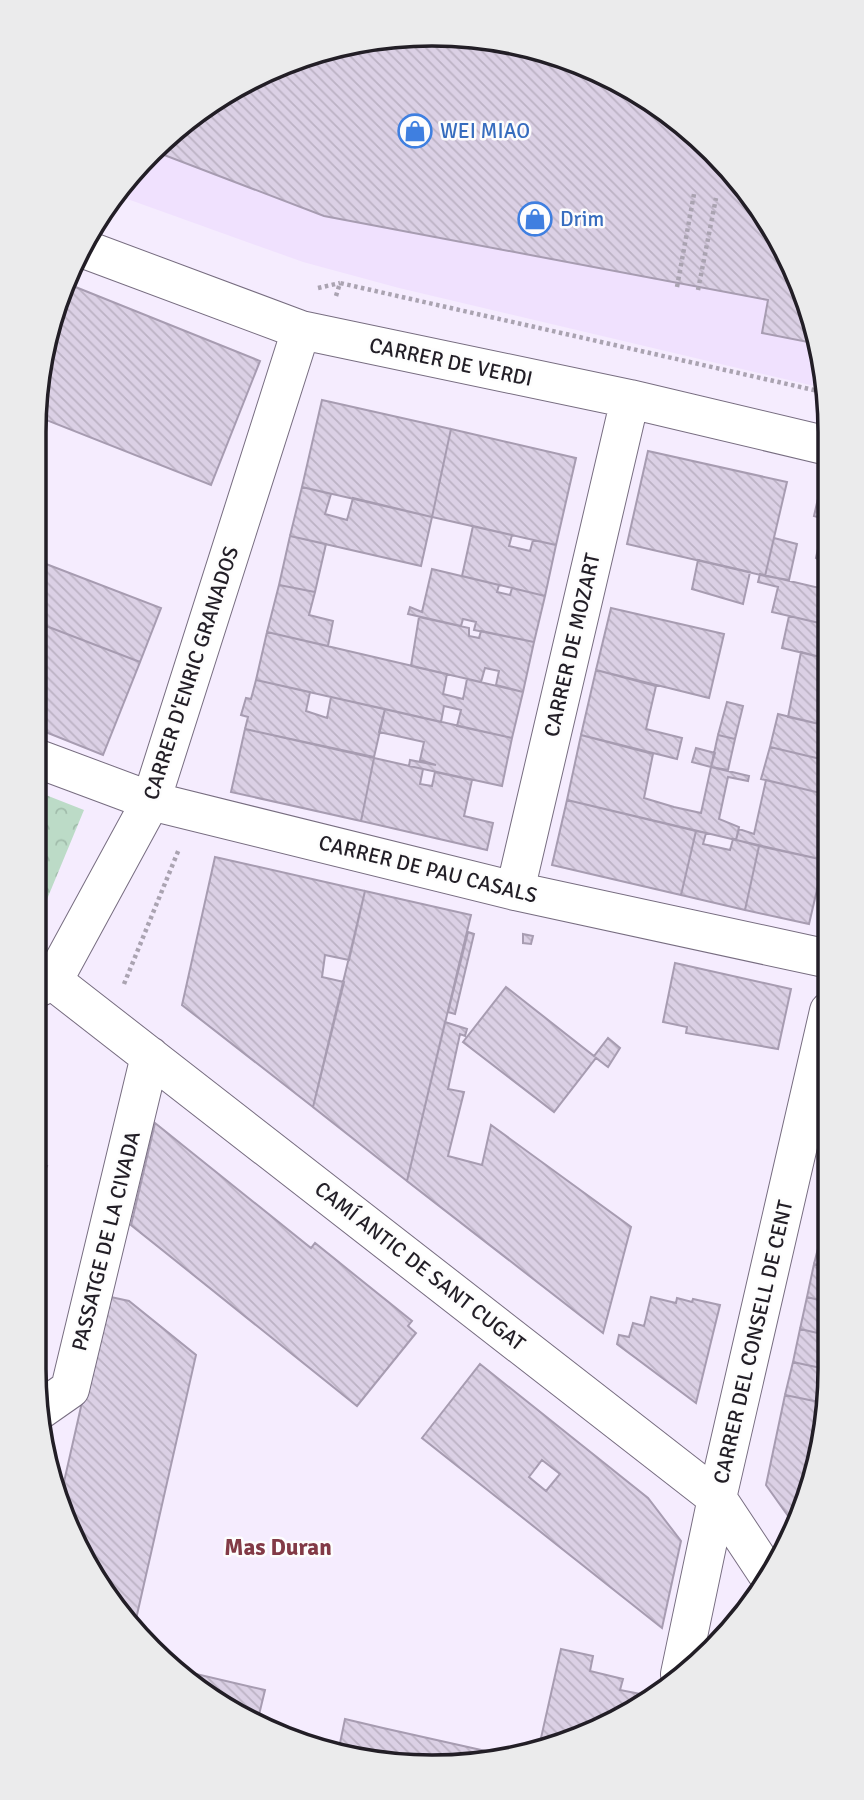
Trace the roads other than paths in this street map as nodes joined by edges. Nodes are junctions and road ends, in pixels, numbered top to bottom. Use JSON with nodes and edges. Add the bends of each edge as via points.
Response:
{"nodes":[{"id":1,"x":90,"y":251,"type":"edge"},
{"id":2,"x":312,"y":332,"type":"junction"},
{"id":3,"x":630,"y":399,"type":"junction"},
{"id":4,"x":818,"y":444,"type":"edge"},
{"id":5,"x":46,"y":762,"type":"edge"},
{"id":6,"x":150,"y":801,"type":"junction"},
{"id":7,"x":515,"y":891,"type":"junction"},
{"id":8,"x":818,"y":957,"type":"edge"},
{"id":9,"x":46,"y":980,"type":"edge"},
{"id":10,"x":46,"y":987,"type":"edge"},
{"id":11,"x":150,"y":1056,"type":"junction"},
{"id":12,"x":818,"y":1063,"type":"edge"},
{"id":13,"x":47,"y":1405,"type":"edge"},
{"id":14,"x":717,"y":1498,"type":"junction"},
{"id":15,"x":763,"y":1567,"type":"edge"},
{"id":16,"x":682,"y":1663,"type":"edge"}],
"edges":[{"from":1,"to":2,"type":"street","name":"CARRER DE VERDI"},
{"from":2,"to":3,"type":"street","name":"CARRER DE VERDI"},
{"from":2,"to":6,"type":"street","name":"CARRER D'ENRIC GRANADOS"},
{"from":3,"to":4,"type":"street","name":"CARRER DE VERDI"},
{"from":3,"to":7,"type":"street","name":"CARRER DE MOZART"},
{"from":5,"to":6,"type":"street","name":"CARRER DE PAU CASALS"},
{"from":6,"to":7,"type":"street","name":"CARRER DE PAU CASALS"},
{"from":6,"to":9,"type":"street","name":"CARRER D'ENRIC GRANADOS"},
{"from":7,"to":8,"type":"street","name":"CARRER DE PAU CASALS"},
{"from":10,"to":11,"type":"street","name":"CAMÍ ANTIC DE SANT CUGAT","via":[[108,1023]]},
{"from":11,"to":13,"type":"street","name":"PASSATGE DE LA CIVADA","via":[[70,1389]]},
{"from":11,"to":14,"type":"street","name":"CAMÍ ANTIC DE SANT CUGAT"},
{"from":12,"to":14,"type":"street","name":"CARRER DEL CONSELL DE CENT"},
{"from":14,"to":15,"type":"street","name":"CAMÍ ANTIC DE SANT CUGAT"},
{"from":14,"to":16,"type":"street","name":"CARRER DEL CONSELL DE CENT"}]}
